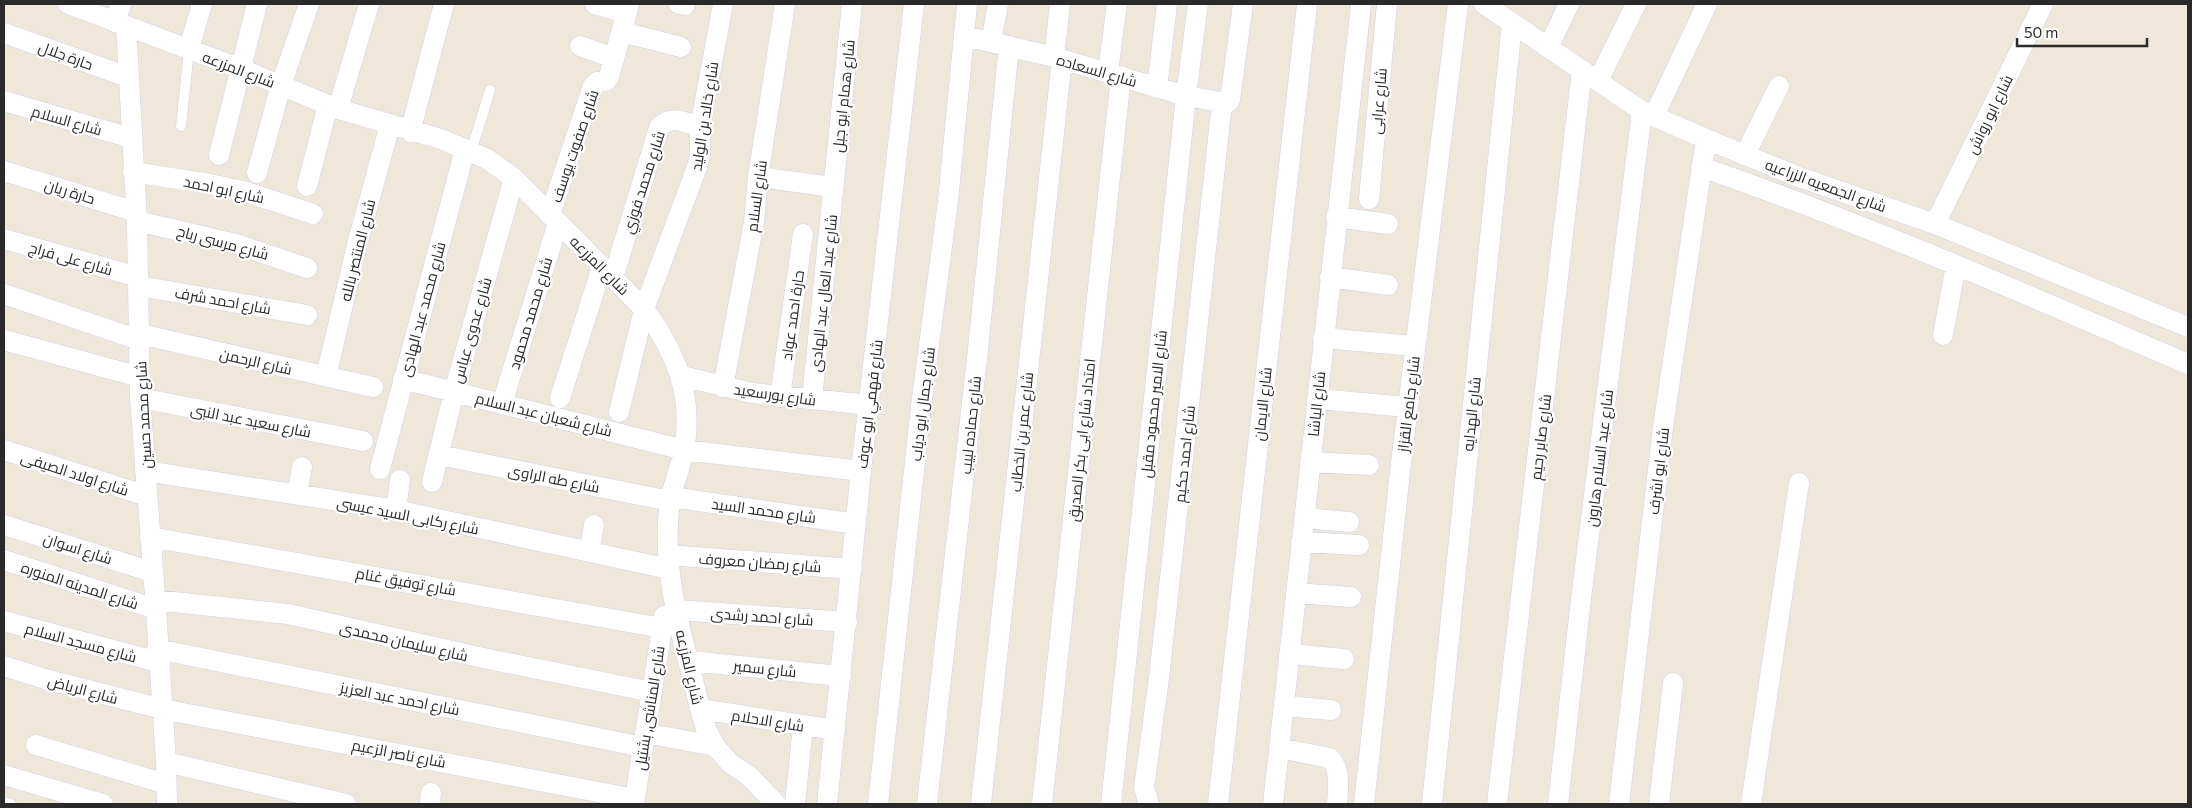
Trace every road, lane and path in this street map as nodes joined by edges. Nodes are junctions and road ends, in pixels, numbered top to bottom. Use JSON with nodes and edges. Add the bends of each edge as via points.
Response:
{"nodes":[{"id":1,"x":68,"y":4,"type":"edge"},
{"id":2,"x":202,"y":4,"type":"edge"},
{"id":3,"x":257,"y":4,"type":"edge"},
{"id":4,"x":309,"y":4,"type":"edge"},
{"id":5,"x":369,"y":4,"type":"edge"},
{"id":6,"x":444,"y":4,"type":"edge"},
{"id":7,"x":595,"y":4,"type":"edge"},
{"id":8,"x":723,"y":4,"type":"edge"},
{"id":9,"x":785,"y":4,"type":"edge"},
{"id":10,"x":852,"y":4,"type":"edge"},
{"id":11,"x":914,"y":4,"type":"edge"},
{"id":12,"x":967,"y":4,"type":"edge"},
{"id":13,"x":998,"y":4,"type":"edge"},
{"id":14,"x":1060,"y":4,"type":"edge"},
{"id":15,"x":1117,"y":4,"type":"edge"},
{"id":16,"x":1167,"y":4,"type":"edge"},
{"id":17,"x":1198,"y":4,"type":"edge"},
{"id":18,"x":1243,"y":4,"type":"edge"},
{"id":19,"x":1307,"y":4,"type":"edge"},
{"id":20,"x":1361,"y":4,"type":"edge"},
{"id":21,"x":1387,"y":4,"type":"edge"},
{"id":22,"x":1458,"y":4,"type":"edge"},
{"id":23,"x":1569,"y":4,"type":"edge"},
{"id":24,"x":1636,"y":4,"type":"edge"},
{"id":25,"x":1707,"y":4,"type":"edge"},
{"id":26,"x":2044,"y":4,"type":"edge"},
{"id":27,"x":1487,"y":5,"type":"edge"},
{"id":28,"x":121,"y":17,"type":"edge"},
{"id":29,"x":626,"y":17,"type":"edge"},
{"id":30,"x":1512,"y":24,"type":"junction"},
{"id":31,"x":4,"y":33,"type":"edge"},
{"id":32,"x":964,"y":36,"type":"junction"},
{"id":33,"x":1000,"y":44,"type":"junction"},
{"id":34,"x":580,"y":46,"type":"dead end"},
{"id":35,"x":681,"y":47,"type":"dead end"},
{"id":36,"x":1548,"y":48,"type":"junction"},
{"id":37,"x":190,"y":49,"type":"junction"},
{"id":38,"x":614,"y":58,"type":"junction"},
{"id":39,"x":1058,"y":58,"type":"junction"},
{"id":40,"x":239,"y":68,"type":"junction"},
{"id":41,"x":1115,"y":74,"type":"junction"},
{"id":42,"x":1590,"y":76,"type":"junction"},
{"id":43,"x":128,"y":77,"type":"junction"},
{"id":44,"x":281,"y":85,"type":"junction"},
{"id":45,"x":1778,"y":86,"type":"dead end"},
{"id":46,"x":1157,"y":88,"type":"junction"},
{"id":47,"x":490,"y":90,"type":"dead end"},
{"id":48,"x":1186,"y":96,"type":"junction"},
{"id":49,"x":4,"y":101,"type":"edge"},
{"id":50,"x":1225,"y":102,"type":"junction"},
{"id":51,"x":333,"y":107,"type":"junction"},
{"id":52,"x":1648,"y":114,"type":"junction"},
{"id":53,"x":390,"y":125,"type":"junction"},
{"id":54,"x":181,"y":126,"type":"dead end"},
{"id":55,"x":700,"y":126,"type":"junction"},
{"id":56,"x":1346,"y":127,"type":"junction"},
{"id":57,"x":410,"y":132,"type":"junction"},
{"id":58,"x":1375,"y":132,"type":"junction"},
{"id":59,"x":131,"y":138,"type":"junction"},
{"id":60,"x":1706,"y":140,"type":"junction"},
{"id":61,"x":468,"y":150,"type":"junction"},
{"id":62,"x":218,"y":155,"type":"dead end"},
{"id":63,"x":1745,"y":155,"type":"junction"},
{"id":64,"x":1701,"y":167,"type":"junction"},
{"id":65,"x":4,"y":171,"type":"edge"},
{"id":66,"x":133,"y":172,"type":"junction"},
{"id":67,"x":258,"y":173,"type":"dead end"},
{"id":68,"x":758,"y":177,"type":"junction"},
{"id":69,"x":514,"y":178,"type":"junction"},
{"id":70,"x":307,"y":186,"type":"dead end"},
{"id":71,"x":834,"y":187,"type":"junction"},
{"id":72,"x":1369,"y":198,"type":"dead end"},
{"id":73,"x":313,"y":214,"type":"dead end"},
{"id":74,"x":136,"y":217,"type":"junction"},
{"id":75,"x":1336,"y":217,"type":"junction"},
{"id":76,"x":554,"y":219,"type":"junction"},
{"id":77,"x":1388,"y":224,"type":"dead end"},
{"id":78,"x":1935,"y":224,"type":"junction"},
{"id":79,"x":803,"y":234,"type":"dead end"},
{"id":80,"x":4,"y":239,"type":"edge"},
{"id":81,"x":1956,"y":265,"type":"junction"},
{"id":82,"x":308,"y":268,"type":"dead end"},
{"id":83,"x":608,"y":273,"type":"junction"},
{"id":84,"x":1330,"y":277,"type":"junction"},
{"id":85,"x":138,"y":281,"type":"junction"},
{"id":86,"x":1388,"y":285,"type":"dead end"},
{"id":87,"x":5,"y":299,"type":"edge"},
{"id":88,"x":644,"y":309,"type":"junction"},
{"id":89,"x":307,"y":315,"type":"dead end"},
{"id":90,"x":2188,"y":327,"type":"edge"},
{"id":91,"x":1943,"y":335,"type":"dead end"},
{"id":92,"x":140,"y":337,"type":"junction"},
{"id":93,"x":1323,"y":338,"type":"junction"},
{"id":94,"x":4,"y":340,"type":"edge"},
{"id":95,"x":1415,"y":346,"type":"junction"},
{"id":96,"x":2188,"y":364,"type":"edge"},
{"id":97,"x":326,"y":376,"type":"junction"},
{"id":98,"x":682,"y":376,"type":"junction"},
{"id":99,"x":140,"y":377,"type":"junction"},
{"id":100,"x":404,"y":380,"type":"junction"},
{"id":101,"x":373,"y":387,"type":"dead end"},
{"id":102,"x":723,"y":387,"type":"junction"},
{"id":103,"x":454,"y":392,"type":"junction"},
{"id":104,"x":780,"y":397,"type":"junction"},
{"id":105,"x":140,"y":398,"type":"junction"},
{"id":106,"x":560,"y":398,"type":"dead end"},
{"id":107,"x":812,"y":399,"type":"junction"},
{"id":108,"x":1317,"y":399,"type":"junction"},
{"id":109,"x":502,"y":404,"type":"junction"},
{"id":110,"x":869,"y":405,"type":"junction"},
{"id":111,"x":1408,"y":407,"type":"junction"},
{"id":112,"x":618,"y":412,"type":"dead end"},
{"id":113,"x":363,"y":441,"type":"dead end"},
{"id":114,"x":4,"y":450,"type":"edge"},
{"id":115,"x":684,"y":450,"type":"junction"},
{"id":116,"x":438,"y":455,"type":"junction"},
{"id":117,"x":1310,"y":462,"type":"junction"},
{"id":118,"x":1369,"y":465,"type":"dead end"},
{"id":119,"x":302,"y":467,"type":"dead end"},
{"id":120,"x":380,"y":469,"type":"dead end"},
{"id":121,"x":145,"y":471,"type":"junction"},
{"id":122,"x":861,"y":471,"type":"junction"},
{"id":123,"x":400,"y":480,"type":"dead end"},
{"id":124,"x":432,"y":482,"type":"dead end"},
{"id":125,"x":1799,"y":484,"type":"dead end"},
{"id":126,"x":298,"y":494,"type":"junction"},
{"id":127,"x":147,"y":496,"type":"junction"},
{"id":128,"x":671,"y":499,"type":"junction"},
{"id":129,"x":396,"y":510,"type":"junction"},
{"id":130,"x":1304,"y":518,"type":"junction"},
{"id":131,"x":1349,"y":522,"type":"dead end"},
{"id":132,"x":856,"y":524,"type":"junction"},
{"id":133,"x":4,"y":525,"type":"edge"},
{"id":134,"x":594,"y":525,"type":"dead end"},
{"id":135,"x":150,"y":537,"type":"junction"},
{"id":136,"x":1301,"y":542,"type":"junction"},
{"id":137,"x":1359,"y":546,"type":"dead end"},
{"id":138,"x":589,"y":552,"type":"junction"},
{"id":139,"x":4,"y":560,"type":"edge"},
{"id":140,"x":669,"y":568,"type":"junction"},
{"id":141,"x":852,"y":569,"type":"junction"},
{"id":142,"x":152,"y":572,"type":"junction"},
{"id":143,"x":1296,"y":593,"type":"junction"},
{"id":144,"x":1351,"y":597,"type":"dead end"},
{"id":145,"x":155,"y":604,"type":"junction"},
{"id":146,"x":677,"y":610,"type":"junction"},
{"id":147,"x":4,"y":621,"type":"edge"},
{"id":148,"x":847,"y":622,"type":"junction"},
{"id":149,"x":662,"y":628,"type":"junction"},
{"id":150,"x":1289,"y":654,"type":"junction"},
{"id":151,"x":158,"y":656,"type":"junction"},
{"id":152,"x":1344,"y":659,"type":"dead end"},
{"id":153,"x":689,"y":661,"type":"junction"},
{"id":154,"x":4,"y":666,"type":"edge"},
{"id":155,"x":841,"y":676,"type":"junction"},
{"id":156,"x":1673,"y":683,"type":"dead end"},
{"id":157,"x":652,"y":692,"type":"junction"},
{"id":158,"x":1284,"y":706,"type":"junction"},
{"id":159,"x":162,"y":709,"type":"junction"},
{"id":160,"x":700,"y":710,"type":"junction"},
{"id":161,"x":1331,"y":710,"type":"dead end"},
{"id":162,"x":803,"y":725,"type":"junction"},
{"id":163,"x":835,"y":730,"type":"junction"},
{"id":164,"x":644,"y":740,"type":"junction"},
{"id":165,"x":36,"y":745,"type":"dead end"},
{"id":166,"x":715,"y":746,"type":"junction"},
{"id":167,"x":1280,"y":748,"type":"junction"},
{"id":168,"x":166,"y":762,"type":"junction"},
{"id":169,"x":4,"y":775,"type":"edge"},
{"id":170,"x":166,"y":784,"type":"junction"},
{"id":171,"x":284,"y":797,"type":"edge"},
{"id":172,"x":4,"y":802,"type":"edge"},
{"id":173,"x":638,"y":802,"type":"edge"},
{"id":174,"x":338,"y":803,"type":"edge"},
{"id":175,"x":11,"y":804,"type":"edge"},
{"id":176,"x":103,"y":804,"type":"edge"},
{"id":177,"x":167,"y":804,"type":"edge"},
{"id":178,"x":776,"y":804,"type":"edge"},
{"id":179,"x":795,"y":804,"type":"edge"},
{"id":180,"x":826,"y":804,"type":"edge"},
{"id":181,"x":878,"y":804,"type":"edge"},
{"id":182,"x":927,"y":804,"type":"edge"},
{"id":183,"x":980,"y":804,"type":"edge"},
{"id":184,"x":1042,"y":804,"type":"edge"},
{"id":185,"x":1111,"y":804,"type":"edge"},
{"id":186,"x":1148,"y":804,"type":"edge"},
{"id":187,"x":1218,"y":804,"type":"edge"},
{"id":188,"x":1273,"y":804,"type":"edge"},
{"id":189,"x":1337,"y":804,"type":"edge"},
{"id":190,"x":1364,"y":804,"type":"edge"},
{"id":191,"x":1432,"y":804,"type":"edge"},
{"id":192,"x":1497,"y":804,"type":"edge"},
{"id":193,"x":1558,"y":804,"type":"edge"},
{"id":194,"x":1619,"y":804,"type":"edge"},
{"id":195,"x":1659,"y":804,"type":"edge"},
{"id":196,"x":1752,"y":804,"type":"edge"}],
"edges":[{"from":1,"to":28,"type":"street","name":"شارع المزرعه"},
{"from":2,"to":37,"type":"street"},
{"from":3,"to":40,"type":"street"},
{"from":4,"to":44,"type":"street"},
{"from":5,"to":51,"type":"street"},
{"from":6,"to":57,"type":"street"},
{"from":7,"to":29,"type":"street"},
{"from":8,"to":55,"type":"street","name":"شارع خالد بن الوليد"},
{"from":9,"to":68,"type":"street","name":"شارع السلام"},
{"from":10,"to":71,"type":"street","name":"شارع همام ابو جبل"},
{"from":11,"to":110,"type":"street","name":"شارع فهمي ابو عوف"},
{"from":12,"to":32,"type":"street","name":"شارع جمال ابو دياب"},
{"from":13,"to":33,"type":"street","name":"شارع حماده لبيب"},
{"from":14,"to":39,"type":"street","name":"شارع عمر بن الخطاب"},
{"from":15,"to":41,"type":"street","name":"امتداد شارع ابى بكر الصديق"},
{"from":16,"to":46,"type":"street"},
{"from":17,"to":48,"type":"street","name":"شارع الامير محمود مقبل"},
{"from":18,"to":50,"type":"street","name":"شارع احمد حكيم"},
{"from":19,"to":187,"type":"street","name":"شارع الايمان"},
{"from":20,"to":56,"type":"street","name":"شارع الباشا"},
{"from":21,"to":58,"type":"street","name":"شارع عرابى"},
{"from":22,"to":95,"type":"street","name":"شارع جامع القزاز"},
{"from":23,"to":36,"type":"street"},
{"from":24,"to":42,"type":"street","name":"شارع صابر رحيم"},
{"from":25,"to":52,"type":"street","name":"شارع عبد السلام هارون"},
{"from":26,"to":78,"type":"street","name":"شارع ابو رواش"},
{"from":27,"to":30,"type":"street","name":"شارع الجمعيه الزراعيه"},
{"from":28,"to":37,"type":"street","name":"شارع المزرعه"},
{"from":28,"to":43,"type":"street","name":"شارع محمد حسين"},
{"from":29,"to":35,"type":"street"},
{"from":29,"to":38,"type":"street"},
{"from":30,"to":36,"type":"street","name":"شارع الجمعيه الزراعيه"},
{"from":30,"to":191,"type":"street","name":"شارع الهدايه"},
{"from":31,"to":43,"type":"street","name":"حارة جلال"},
{"from":32,"to":33,"type":"street","name":"شارع السعاده"},
{"from":32,"to":181,"type":"street","name":"شارع جمال ابو دياب"},
{"from":33,"to":39,"type":"street","name":"شارع السعاده"},
{"from":33,"to":182,"type":"street","name":"شارع حماده لبيب","via":[[978,349]]},
{"from":34,"to":38,"type":"street"},
{"from":36,"to":42,"type":"street","name":"شارع الجمعيه الزراعيه"},
{"from":37,"to":40,"type":"street","name":"شارع المزرعه"},
{"from":37,"to":54,"type":"lane"},
{"from":38,"to":76,"type":"street","name":"شارع صفوت يوسف","via":[[608,80],[592,86]]},
{"from":39,"to":41,"type":"street","name":"شارع السعاده"},
{"from":39,"to":183,"type":"street","name":"شارع عمر بن الخطاب"},
{"from":40,"to":44,"type":"street","name":"شارع المزرعه"},
{"from":40,"to":62,"type":"street"},
{"from":41,"to":46,"type":"street","name":"شارع السعاده"},
{"from":41,"to":184,"type":"street","name":"امتداد شارع ابى بكر الصديق"},
{"from":42,"to":52,"type":"street","name":"شارع الجمعيه الزراعيه"},
{"from":42,"to":192,"type":"street","name":"شارع صابر رحيم"},
{"from":43,"to":59,"type":"street","name":"شارع محمد حسين"},
{"from":44,"to":51,"type":"street","name":"شارع المزرعه"},
{"from":44,"to":67,"type":"street"},
{"from":45,"to":63,"type":"street"},
{"from":46,"to":48,"type":"street","name":"شارع السعاده"},
{"from":47,"to":61,"type":"lane"},
{"from":48,"to":50,"type":"street","name":"شارع السعاده"},
{"from":48,"to":185,"type":"street","name":"شارع الامير محمود مقبل"},
{"from":49,"to":59,"type":"street","name":"شارع السلام"},
{"from":50,"to":186,"type":"street","name":"شارع احمد حكيم","via":[[1160,678],[1144,788]]},
{"from":51,"to":53,"type":"street","name":"شارع المزرعه"},
{"from":51,"to":70,"type":"street"},
{"from":52,"to":60,"type":"street","name":"شارع الجمعيه الزراعيه"},
{"from":52,"to":193,"type":"street","name":"شارع عبد السلام هارون","via":[[1583,589]]},
{"from":53,"to":57,"type":"street","name":"شارع المزرعه"},
{"from":53,"to":97,"type":"street","name":"شارع المنتصر بالله","via":[[358,240]]},
{"from":55,"to":83,"type":"street","name":"شارع محمد فوزي","via":[[671,119],[659,128]]},
{"from":55,"to":88,"type":"street","name":"شارع خالد بن الوليد","via":[[697,167]]},
{"from":56,"to":58,"type":"street"},
{"from":56,"to":75,"type":"street","name":"شارع الباشا"},
{"from":57,"to":61,"type":"street","name":"شارع المزرعه","via":[[441,139]]},
{"from":58,"to":72,"type":"street","name":"شارع عرابى"},
{"from":59,"to":66,"type":"street","name":"شارع محمد حسين"},
{"from":60,"to":63,"type":"street","name":"شارع الجمعيه الزراعيه"},
{"from":60,"to":64,"type":"street","name":"شارع ابو اشرف"},
{"from":61,"to":69,"type":"street","name":"شارع المزرعه"},
{"from":61,"to":100,"type":"street","name":"شارع محمد عبد الهادى"},
{"from":63,"to":78,"type":"street","name":"شارع الجمعيه الزراعيه"},
{"from":64,"to":81,"type":"street","name":"شارع الجمعيه الزراعيه","via":[[1769,190]]},
{"from":64,"to":194,"type":"street","name":"شارع ابو اشرف","via":[[1663,427]]},
{"from":65,"to":74,"type":"street","name":"حارة ريان"},
{"from":66,"to":73,"type":"street","name":"شارع ابو احمد","via":[[243,191]]},
{"from":66,"to":74,"type":"street","name":"شارع محمد حسين"},
{"from":68,"to":71,"type":"street"},
{"from":68,"to":102,"type":"street","name":"شارع السلام","via":[[754,222]]},
{"from":69,"to":76,"type":"street","name":"شارع المزرعه"},
{"from":69,"to":103,"type":"street","name":"شارع عدوى عباس"},
{"from":71,"to":107,"type":"street","name":"شارع عبد العال عبد الهادى"},
{"from":74,"to":82,"type":"street","name":"شارع مرسى رباح","via":[[236,244]]},
{"from":74,"to":85,"type":"street","name":"شارع محمد حسين"},
{"from":75,"to":77,"type":"street"},
{"from":75,"to":84,"type":"street","name":"شارع الباشا"},
{"from":76,"to":83,"type":"street","name":"شارع المزرعه"},
{"from":76,"to":109,"type":"street","name":"شارع محمد محمود"},
{"from":78,"to":90,"type":"street","name":"شارع الجمعيه الزراعيه"},
{"from":79,"to":104,"type":"street","name":"حارة احمد عواد"},
{"from":80,"to":85,"type":"street","name":"شارع على فراج"},
{"from":81,"to":91,"type":"street"},
{"from":81,"to":96,"type":"street","name":"شارع الجمعيه الزراعيه"},
{"from":83,"to":88,"type":"street","name":"شارع المزرعه"},
{"from":83,"to":106,"type":"street"},
{"from":84,"to":86,"type":"street"},
{"from":84,"to":93,"type":"street","name":"شارع الباشا"},
{"from":85,"to":89,"type":"street","name":"شارع احمد شرف"},
{"from":85,"to":92,"type":"street","name":"شارع محمد حسين"},
{"from":87,"to":92,"type":"street","name":"شارع الرحمن"},
{"from":88,"to":98,"type":"street","name":"شارع المزرعه","via":[[661,332]]},
{"from":88,"to":112,"type":"street","name":"شارع خالد بن الوليد"},
{"from":92,"to":97,"type":"street","name":"شارع الرحمن"},
{"from":92,"to":99,"type":"street","name":"شارع محمد حسين"},
{"from":93,"to":95,"type":"street"},
{"from":93,"to":108,"type":"street","name":"شارع الباشا"},
{"from":94,"to":99,"type":"street"},
{"from":95,"to":111,"type":"street","name":"شارع جامع القزاز"},
{"from":97,"to":101,"type":"street","name":"شارع الرحمن"},
{"from":98,"to":102,"type":"street","name":"شارع بورسعيد"},
{"from":98,"to":115,"type":"street","name":"شارع المزرعه","via":[[688,419]]},
{"from":99,"to":105,"type":"street","name":"شارع محمد حسين"},
{"from":100,"to":103,"type":"street","name":"شارع شعبان عبد السلام"},
{"from":100,"to":120,"type":"street","name":"شارع محمد عبد الهادى"},
{"from":102,"to":104,"type":"street","name":"شارع بورسعيد"},
{"from":103,"to":109,"type":"street","name":"شارع شعبان عبد السلام"},
{"from":103,"to":116,"type":"street","name":"شارع عدوى عباس"},
{"from":104,"to":107,"type":"street","name":"شارع بورسعيد"},
{"from":105,"to":113,"type":"street","name":"شارع سعيد عبد النبى"},
{"from":105,"to":121,"type":"street","name":"شارع محمد حسين"},
{"from":107,"to":110,"type":"street","name":"شارع بورسعيد"},
{"from":108,"to":111,"type":"street"},
{"from":108,"to":117,"type":"street","name":"شارع الباشا"},
{"from":109,"to":115,"type":"street","name":"شارع شعبان عبد السلام"},
{"from":110,"to":122,"type":"street","name":"شارع فهمي ابو عوف"},
{"from":111,"to":190,"type":"street","name":"شارع جامع القزاز"},
{"from":114,"to":127,"type":"street","name":"شارع اولاد الصيفى"},
{"from":115,"to":122,"type":"street","name":"شارع شعبان عبد السلام"},
{"from":115,"to":128,"type":"street","name":"شارع المزرعه"},
{"from":116,"to":124,"type":"street","name":"شارع عدوى عباس"},
{"from":116,"to":128,"type":"street","name":"شارع طه الراوى"},
{"from":117,"to":118,"type":"street"},
{"from":117,"to":130,"type":"street","name":"شارع الباشا"},
{"from":119,"to":126,"type":"street"},
{"from":121,"to":126,"type":"street","name":"شارع ركابى السيد عيسى"},
{"from":121,"to":127,"type":"street","name":"شارع محمد حسين"},
{"from":122,"to":132,"type":"street","name":"شارع فهمي ابو عوف"},
{"from":123,"to":129,"type":"street"},
{"from":125,"to":196,"type":"street"},
{"from":126,"to":129,"type":"street","name":"شارع ركابى السيد عيسى"},
{"from":127,"to":135,"type":"street","name":"شارع محمد حسين"},
{"from":128,"to":132,"type":"street","name":"شارع محمد السيد"},
{"from":128,"to":140,"type":"street","name":"شارع المزرعه"},
{"from":129,"to":138,"type":"street","name":"شارع ركابى السيد عيسى"},
{"from":130,"to":131,"type":"street"},
{"from":130,"to":136,"type":"street","name":"شارع الباشا"},
{"from":132,"to":141,"type":"street","name":"شارع فهمي ابو عوف"},
{"from":133,"to":142,"type":"street","name":"شارع اسوان"},
{"from":134,"to":138,"type":"street"},
{"from":135,"to":142,"type":"street","name":"شارع محمد حسين"},
{"from":135,"to":149,"type":"street","name":"شارع توفيق غنام"},
{"from":136,"to":137,"type":"street"},
{"from":136,"to":143,"type":"street","name":"شارع الباشا"},
{"from":138,"to":140,"type":"street","name":"شارع ركابى السيد عيسى"},
{"from":139,"to":145,"type":"street","name":"شارع المدينه المنوره"},
{"from":140,"to":141,"type":"street","name":"شارع رمضان معروف"},
{"from":140,"to":146,"type":"street","name":"شارع المزرعه"},
{"from":140,"to":149,"type":"street","name":"شارع المناشى, بشتيل"},
{"from":141,"to":148,"type":"street","name":"شارع فهمي ابو عوف"},
{"from":142,"to":145,"type":"street","name":"شارع محمد حسين"},
{"from":143,"to":144,"type":"street"},
{"from":143,"to":150,"type":"street","name":"شارع الباشا"},
{"from":145,"to":151,"type":"street","name":"شارع محمد حسين"},
{"from":145,"to":157,"type":"street","name":"شارع سليمان محمدى","via":[[288,614],[488,660]]},
{"from":146,"to":148,"type":"street","name":"شارع احمد رشدى"},
{"from":146,"to":153,"type":"street","name":"شارع المزرعه"},
{"from":147,"to":151,"type":"street","name":"شارع مسجد السلام"},
{"from":148,"to":155,"type":"street","name":"شارع فهمي ابو عوف"},
{"from":149,"to":157,"type":"street","name":"شارع المناشى, بشتيل"},
{"from":150,"to":152,"type":"street"},
{"from":150,"to":158,"type":"street","name":"شارع الباشا"},
{"from":151,"to":159,"type":"street","name":"شارع محمد حسين"},
{"from":151,"to":164,"type":"street","name":"شارع احمد عبد العزيز"},
{"from":153,"to":155,"type":"street","name":"شارع سمير"},
{"from":153,"to":160,"type":"street","name":"شارع المزرعه"},
{"from":154,"to":159,"type":"street","name":"شارع الرياض"},
{"from":155,"to":163,"type":"street","name":"شارع فهمي ابو عوف"},
{"from":156,"to":195,"type":"street"},
{"from":157,"to":164,"type":"street","name":"شارع المناشى, بشتيل"},
{"from":158,"to":161,"type":"street"},
{"from":158,"to":167,"type":"street","name":"شارع الباشا"},
{"from":159,"to":168,"type":"street","name":"شارع محمد حسين"},
{"from":159,"to":173,"type":"street","name":"شارع ناصر الزعيم"},
{"from":160,"to":162,"type":"street","name":"شارع الاحلام"},
{"from":160,"to":166,"type":"street","name":"شارع المزرعه"},
{"from":162,"to":163,"type":"street","name":"شارع الاحلام"},
{"from":162,"to":179,"type":"street"},
{"from":163,"to":180,"type":"street","name":"شارع فهمي ابو عوف"},
{"from":164,"to":166,"type":"street","name":"شارع احمد عبد العزيز"},
{"from":164,"to":173,"type":"street","name":"شارع المناشى, بشتيل"},
{"from":165,"to":170,"type":"street"},
{"from":166,"to":178,"type":"street","name":"شارع المزرعه"},
{"from":167,"to":188,"type":"street","name":"شارع الباشا"},
{"from":167,"to":189,"type":"street","via":[[1330,758],[1337,771]]},
{"from":168,"to":170,"type":"street","name":"شارع محمد حسين"},
{"from":168,"to":171,"type":"street"},
{"from":169,"to":176,"type":"street"},
{"from":170,"to":177,"type":"street","name":"شارع محمد حسين"},
{"from":171,"to":174,"type":"street"},
{"from":172,"to":175,"type":"lane"}]}
